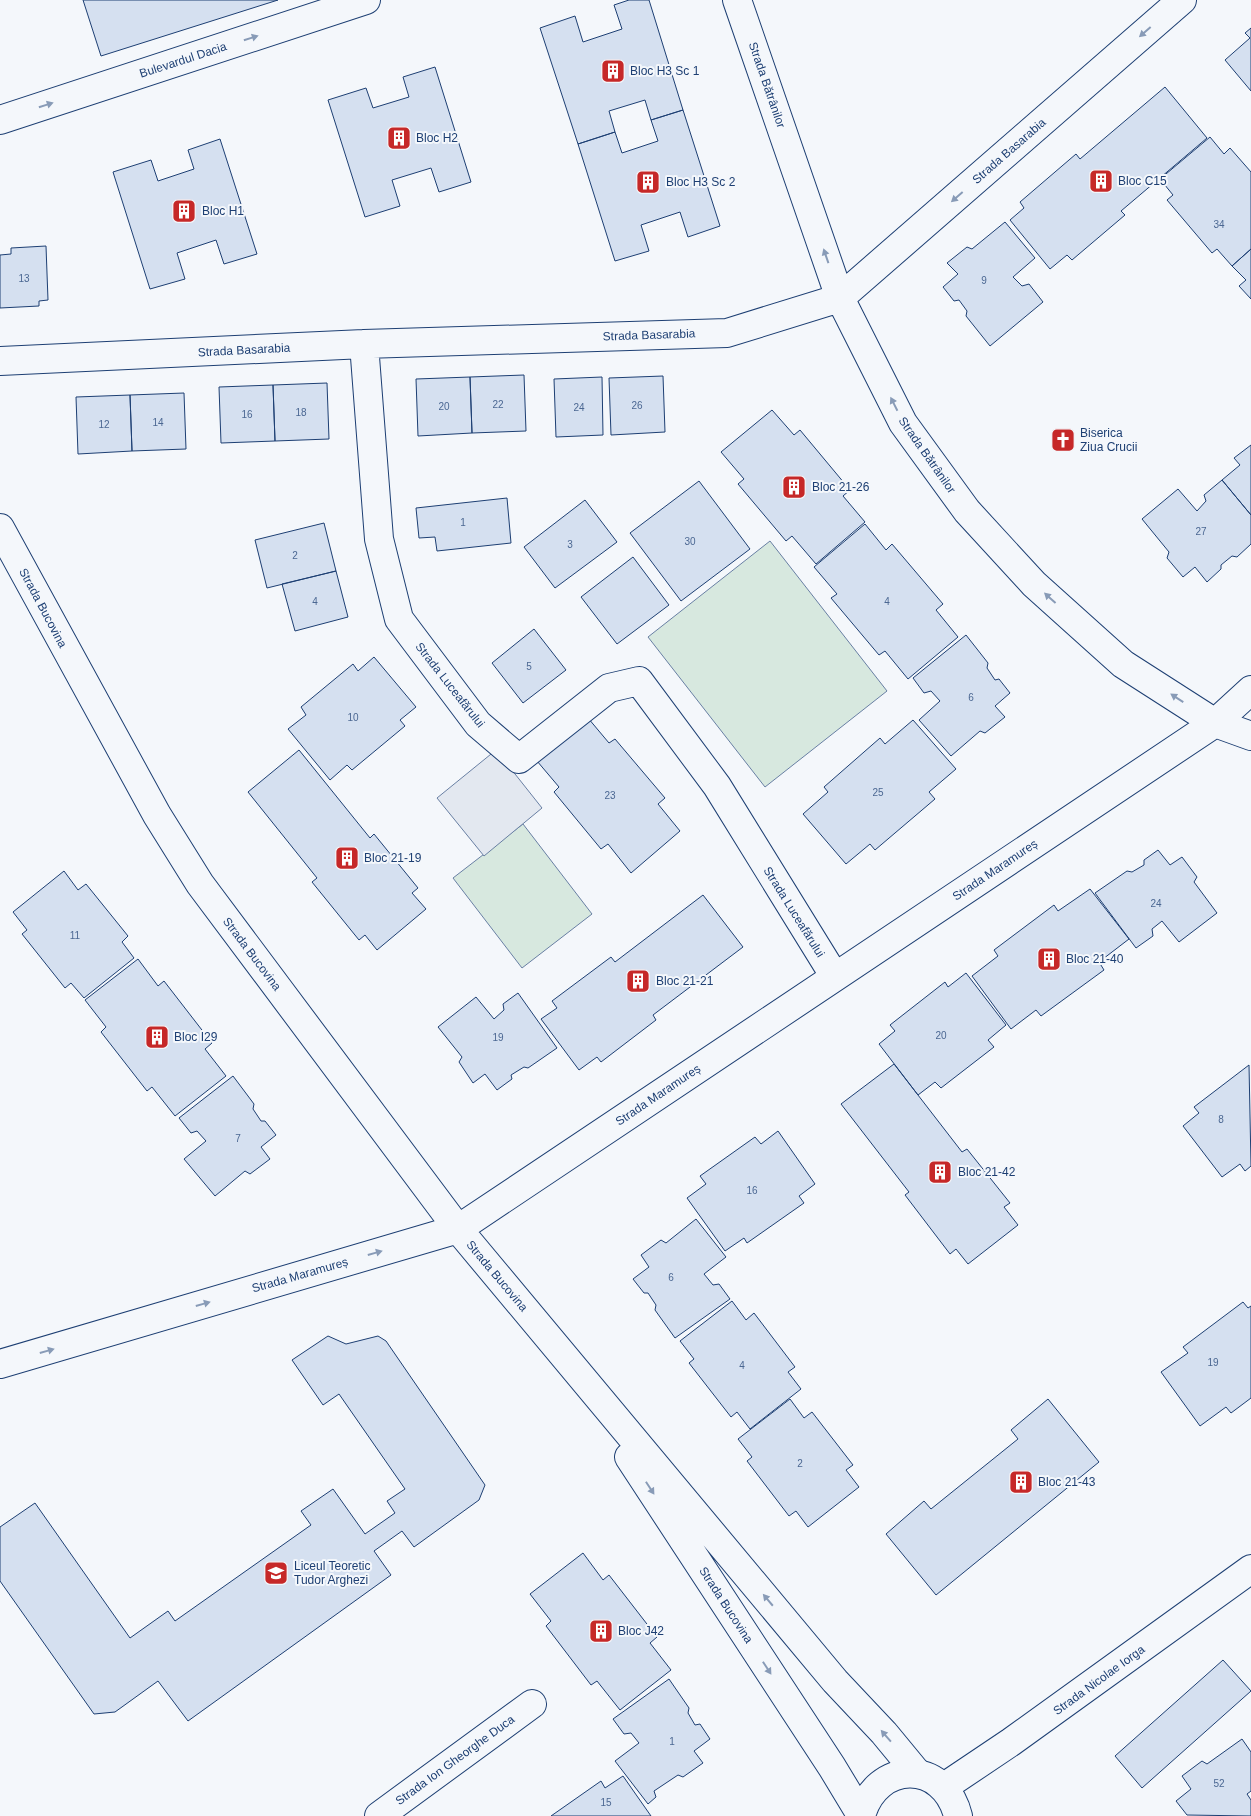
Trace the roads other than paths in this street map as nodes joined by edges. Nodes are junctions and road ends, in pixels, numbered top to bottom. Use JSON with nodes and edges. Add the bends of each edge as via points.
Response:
{"nodes":[{"id":1,"x":366,"y":0,"type":"edge"},
{"id":2,"x":737,"y":0,"type":"edge"},
{"id":3,"x":1182,"y":0,"type":"edge"},
{"id":4,"x":0,"y":120,"type":"edge"},
{"id":5,"x":840,"y":298,"type":"junction"},
{"id":6,"x":364,"y":344,"type":"junction"},
{"id":7,"x":0,"y":361,"type":"edge"},
{"id":8,"x":0,"y":528,"type":"edge"},
{"id":9,"x":1251,"y":690,"type":"edge"},
{"id":10,"x":1215,"y":722,"type":"junction"},
{"id":11,"x":1251,"y":736,"type":"edge"},
{"id":12,"x":835,"y":977,"type":"junction"},
{"id":13,"x":458,"y":1229,"type":"junction"},
{"id":14,"x":556,"y":1345,"type":"junction"},
{"id":15,"x":0,"y":1364,"type":"edge"},
{"id":16,"x":1251,"y":1569,"type":"edge"},
{"id":17,"x":532,"y":1704,"type":"dead end"},
{"id":18,"x":918,"y":1773,"type":"junction"},
{"id":19,"x":944,"y":1788,"type":"junction"},
{"id":20,"x":379,"y":1816,"type":"edge"},
{"id":21,"x":861,"y":1816,"type":"edge"},
{"id":22,"x":958,"y":1816,"type":"edge"}],
"edges":[{"from":4,"to":1,"type":"street","name":"Bulevardul Dacia","one_way":true},
{"from":5,"to":2,"type":"street","name":"Strada Bătrânilor","one_way":true},
{"from":3,"to":5,"type":"street","name":"Strada Basarabia","one_way":true},
{"from":5,"to":6,"type":"street","name":"Strada Basarabia","via":[[727,333]]},
{"from":10,"to":5,"type":"street","name":"Strada Bătrânilor","one_way":true,"via":[[1123,664],[1034,584],[967,511],[903,423]]},
{"from":6,"to":7,"type":"street","name":"Strada Basarabia"},
{"from":6,"to":12,"type":"street","name":"Strada Luceafărului","via":[[379,539],[399,619],[433,667],[478,724],[520,759],[609,688],[638,681],[717,786]]},
{"from":8,"to":13,"type":"street","name":"Strada Bucovina","via":[[156,815],[200,884]]},
{"from":9,"to":10,"type":"street","name":"Strada Maramureș"},
{"from":10,"to":11,"type":"street","name":"Strada Bătrânilor"},
{"from":10,"to":12,"type":"street","name":"Strada Maramureș"},
{"from":12,"to":13,"type":"street","name":"Strada Maramureș"},
{"from":13,"to":14,"type":"street","name":"Strada Bucovina"},
{"from":15,"to":13,"type":"street","name":"Strada Maramureș","one_way":true},
{"from":18,"to":14,"type":"street","name":"Strada Bucovina","one_way":true,"via":[[835,1681]]},
{"from":14,"to":21,"type":"street","name":"Strada Bucovina","one_way":true},
{"from":16,"to":19,"type":"street","name":"Strada Nicolae Iorga"},
{"from":17,"to":20,"type":"street","name":"Strada Ion Gheorghe Duca"},
{"from":18,"to":19,"type":"street","via":[[933,1778]]},
{"from":18,"to":21,"type":"street","via":[[893,1776],[875,1788],[866,1799]]},
{"from":19,"to":22,"type":"street","via":[[955,1804]]}]}
